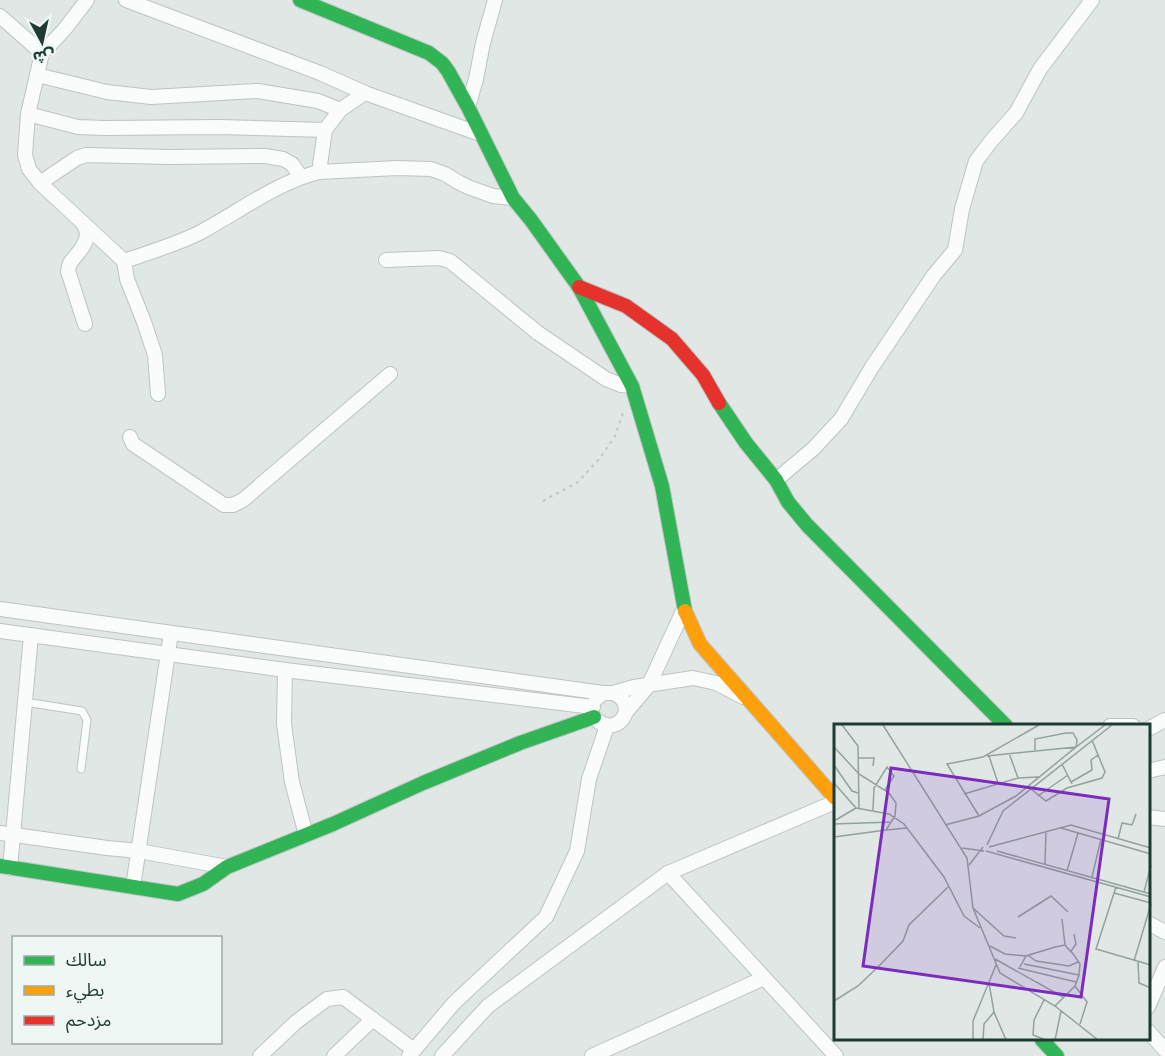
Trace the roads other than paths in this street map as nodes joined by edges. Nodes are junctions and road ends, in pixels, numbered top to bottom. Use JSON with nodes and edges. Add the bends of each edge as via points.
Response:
{"nodes":[{"id":1,"x":87,"y":0,"type":"edge"},
{"id":2,"x":126,"y":0,"type":"edge"},
{"id":3,"x":300,"y":0,"type":"edge"},
{"id":4,"x":1092,"y":0,"type":"edge"},
{"id":5,"x":493,"y":2,"type":"edge"},
{"id":6,"x":0,"y":16,"type":"edge"},
{"id":7,"x":42,"y":53,"type":"junction"},
{"id":8,"x":37,"y":75,"type":"junction"},
{"id":9,"x":365,"y":93,"type":"junction"},
{"id":10,"x":468,"y":107,"type":"junction"},
{"id":11,"x":340,"y":110,"type":"junction"},
{"id":12,"x":28,"y":114,"type":"junction"},
{"id":13,"x":325,"y":130,"type":"junction"},
{"id":14,"x":480,"y":134,"type":"junction"},
{"id":15,"x":319,"y":172,"type":"junction"},
{"id":16,"x":301,"y":177,"type":"junction"},
{"id":17,"x":40,"y":183,"type":"junction"},
{"id":18,"x":513,"y":198,"type":"junction"},
{"id":19,"x":83,"y":223,"type":"junction"},
{"id":20,"x":386,"y":260,"type":"dead end"},
{"id":21,"x":124,"y":261,"type":"junction"},
{"id":22,"x":579,"y":287,"type":"junction"},
{"id":23,"x":85,"y":324,"type":"dead end"},
{"id":24,"x":390,"y":374,"type":"dead end"},
{"id":25,"x":632,"y":386,"type":"junction"},
{"id":26,"x":158,"y":394,"type":"dead end"},
{"id":27,"x":130,"y":437,"type":"dead end"},
{"id":28,"x":776,"y":480,"type":"junction"},
{"id":29,"x":0,"y":609,"type":"edge"},
{"id":30,"x":684,"y":609,"type":"junction"},
{"id":31,"x":0,"y":631,"type":"edge"},
{"id":32,"x":171,"y":633,"type":"junction"},
{"id":33,"x":31,"y":635,"type":"junction"},
{"id":34,"x":168,"y":654,"type":"junction"},
{"id":35,"x":285,"y":670,"type":"junction"},
{"id":36,"x":649,"y":685,"type":"junction"},
{"id":37,"x":608,"y":693,"type":"junction"},
{"id":38,"x":747,"y":699,"type":"junction"},
{"id":39,"x":25,"y":702,"type":"junction"},
{"id":40,"x":594,"y":712,"type":"junction"},
{"id":41,"x":626,"y":712,"type":"junction"},
{"id":42,"x":1165,"y":720,"type":"edge"},
{"id":43,"x":1004,"y":724,"type":"edge"},
{"id":44,"x":607,"y":726,"type":"junction"},
{"id":45,"x":1150,"y":728,"type":"edge"},
{"id":46,"x":1165,"y":767,"type":"edge"},
{"id":47,"x":81,"y":769,"type":"dead end"},
{"id":48,"x":1150,"y":771,"type":"edge"},
{"id":49,"x":834,"y":799,"type":"edge"},
{"id":50,"x":834,"y":800,"type":"edge"},
{"id":51,"x":1150,"y":817,"type":"edge"},
{"id":52,"x":1165,"y":819,"type":"edge"},
{"id":53,"x":6,"y":834,"type":"edge"},
{"id":54,"x":306,"y":835,"type":"junction"},
{"id":55,"x":139,"y":851,"type":"junction"},
{"id":56,"x":5,"y":867,"type":"edge"},
{"id":57,"x":226,"y":867,"type":"junction"},
{"id":58,"x":668,"y":873,"type":"junction"},
{"id":59,"x":133,"y":887,"type":"junction"},
{"id":60,"x":1150,"y":924,"type":"edge"},
{"id":61,"x":1165,"y":932,"type":"edge"},
{"id":62,"x":1165,"y":967,"type":"edge"},
{"id":63,"x":764,"y":978,"type":"junction"},
{"id":64,"x":1150,"y":1004,"type":"edge"},
{"id":65,"x":374,"y":1019,"type":"junction"},
{"id":66,"x":1150,"y":1032,"type":"edge"},
{"id":67,"x":1043,"y":1041,"type":"edge"},
{"id":68,"x":1165,"y":1050,"type":"edge"},
{"id":69,"x":411,"y":1053,"type":"edge"},
{"id":70,"x":260,"y":1056,"type":"edge"},
{"id":71,"x":334,"y":1056,"type":"edge"},
{"id":72,"x":442,"y":1056,"type":"edge"},
{"id":73,"x":592,"y":1056,"type":"edge"},
{"id":74,"x":836,"y":1056,"type":"edge"},
{"id":75,"x":1057,"y":1056,"type":"edge"}],
"edges":[{"from":1,"to":7,"type":"street"},
{"from":2,"to":9,"type":"street"},
{"from":3,"to":10,"type":"street","via":[[429,53],[448,71]]},
{"from":4,"to":28,"type":"street","via":[[1040,69],[1016,113],[976,161],[955,250],[934,275],[841,419]]},
{"from":5,"to":10,"type":"street"},
{"from":6,"to":7,"type":"street"},
{"from":7,"to":8,"type":"street"},
{"from":8,"to":11,"type":"street","via":[[107,92],[151,97],[258,91],[318,101]]},
{"from":8,"to":12,"type":"street"},
{"from":9,"to":11,"type":"street"},
{"from":9,"to":14,"type":"street"},
{"from":10,"to":14,"type":"street"},
{"from":11,"to":13,"type":"street"},
{"from":12,"to":13,"type":"street","via":[[96,128]]},
{"from":12,"to":17,"type":"street","via":[[25,155],[29,169]]},
{"from":13,"to":15,"type":"street"},
{"from":14,"to":18,"type":"street"},
{"from":15,"to":16,"type":"street"},
{"from":15,"to":18,"type":"street","via":[[431,169],[493,196]]},
{"from":16,"to":17,"type":"street","via":[[292,164],[265,156],[86,155]]},
{"from":16,"to":21,"type":"street","via":[[200,232]]},
{"from":17,"to":19,"type":"street"},
{"from":18,"to":22,"type":"street"},
{"from":19,"to":21,"type":"street"},
{"from":19,"to":23,"type":"street","via":[[86,240],[68,271]]},
{"from":20,"to":25,"type":"street","via":[[450,261],[538,333],[606,379]]},
{"from":21,"to":26,"type":"street","via":[[155,355]]},
{"from":22,"to":25,"type":"street"},
{"from":22,"to":28,"type":"street","via":[[626,306],[672,339],[703,375]]},
{"from":24,"to":27,"type":"street","via":[[243,500],[233,504],[224,505],[133,444]]},
{"from":25,"to":30,"type":"street","via":[[662,486]]},
{"from":28,"to":43,"type":"street","via":[[807,525]]},
{"from":29,"to":32,"type":"street"},
{"from":30,"to":36,"type":"street"},
{"from":30,"to":38,"type":"street","via":[[700,644]]},
{"from":31,"to":33,"type":"street"},
{"from":32,"to":34,"type":"street"},
{"from":32,"to":37,"type":"street"},
{"from":33,"to":34,"type":"street"},
{"from":33,"to":39,"type":"street"},
{"from":34,"to":35,"type":"street"},
{"from":34,"to":55,"type":"street"},
{"from":35,"to":40,"type":"street"},
{"from":35,"to":54,"type":"street","via":[[284,724],[292,782]]},
{"from":36,"to":37,"type":"street"},
{"from":36,"to":38,"type":"street","via":[[693,678],[716,683]]},
{"from":36,"to":41,"type":"street"},
{"from":37,"to":40,"type":"street","via":[[594,701]]},
{"from":37,"to":41,"type":"street","via":[[625,702]]},
{"from":38,"to":49,"type":"street"},
{"from":39,"to":47,"type":"lane","via":[[82,711],[87,720]]},
{"from":39,"to":53,"type":"street"},
{"from":40,"to":44,"type":"street"},
{"from":40,"to":54,"type":"street"},
{"from":41,"to":44,"type":"street","via":[[621,721]]},
{"from":42,"to":45,"type":"street"},
{"from":44,"to":69,"type":"street","via":[[590,779],[578,851],[546,917],[454,1003]]},
{"from":46,"to":48,"type":"street"},
{"from":50,"to":58,"type":"street"},
{"from":51,"to":52,"type":"street"},
{"from":53,"to":55,"type":"street"},
{"from":53,"to":56,"type":"street"},
{"from":54,"to":57,"type":"street"},
{"from":55,"to":57,"type":"street"},
{"from":55,"to":59,"type":"street"},
{"from":56,"to":59,"type":"street"},
{"from":57,"to":59,"type":"street","via":[[203,884],[178,894]]},
{"from":58,"to":63,"type":"street"},
{"from":58,"to":72,"type":"street","via":[[488,1006]]},
{"from":60,"to":61,"type":"street"},
{"from":62,"to":64,"type":"street"},
{"from":63,"to":73,"type":"street"},
{"from":63,"to":74,"type":"street"},
{"from":65,"to":69,"type":"street"},
{"from":65,"to":70,"type":"street","via":[[343,997],[327,999]]},
{"from":65,"to":71,"type":"street"},
{"from":66,"to":68,"type":"street"},
{"from":67,"to":75,"type":"street"}]}
